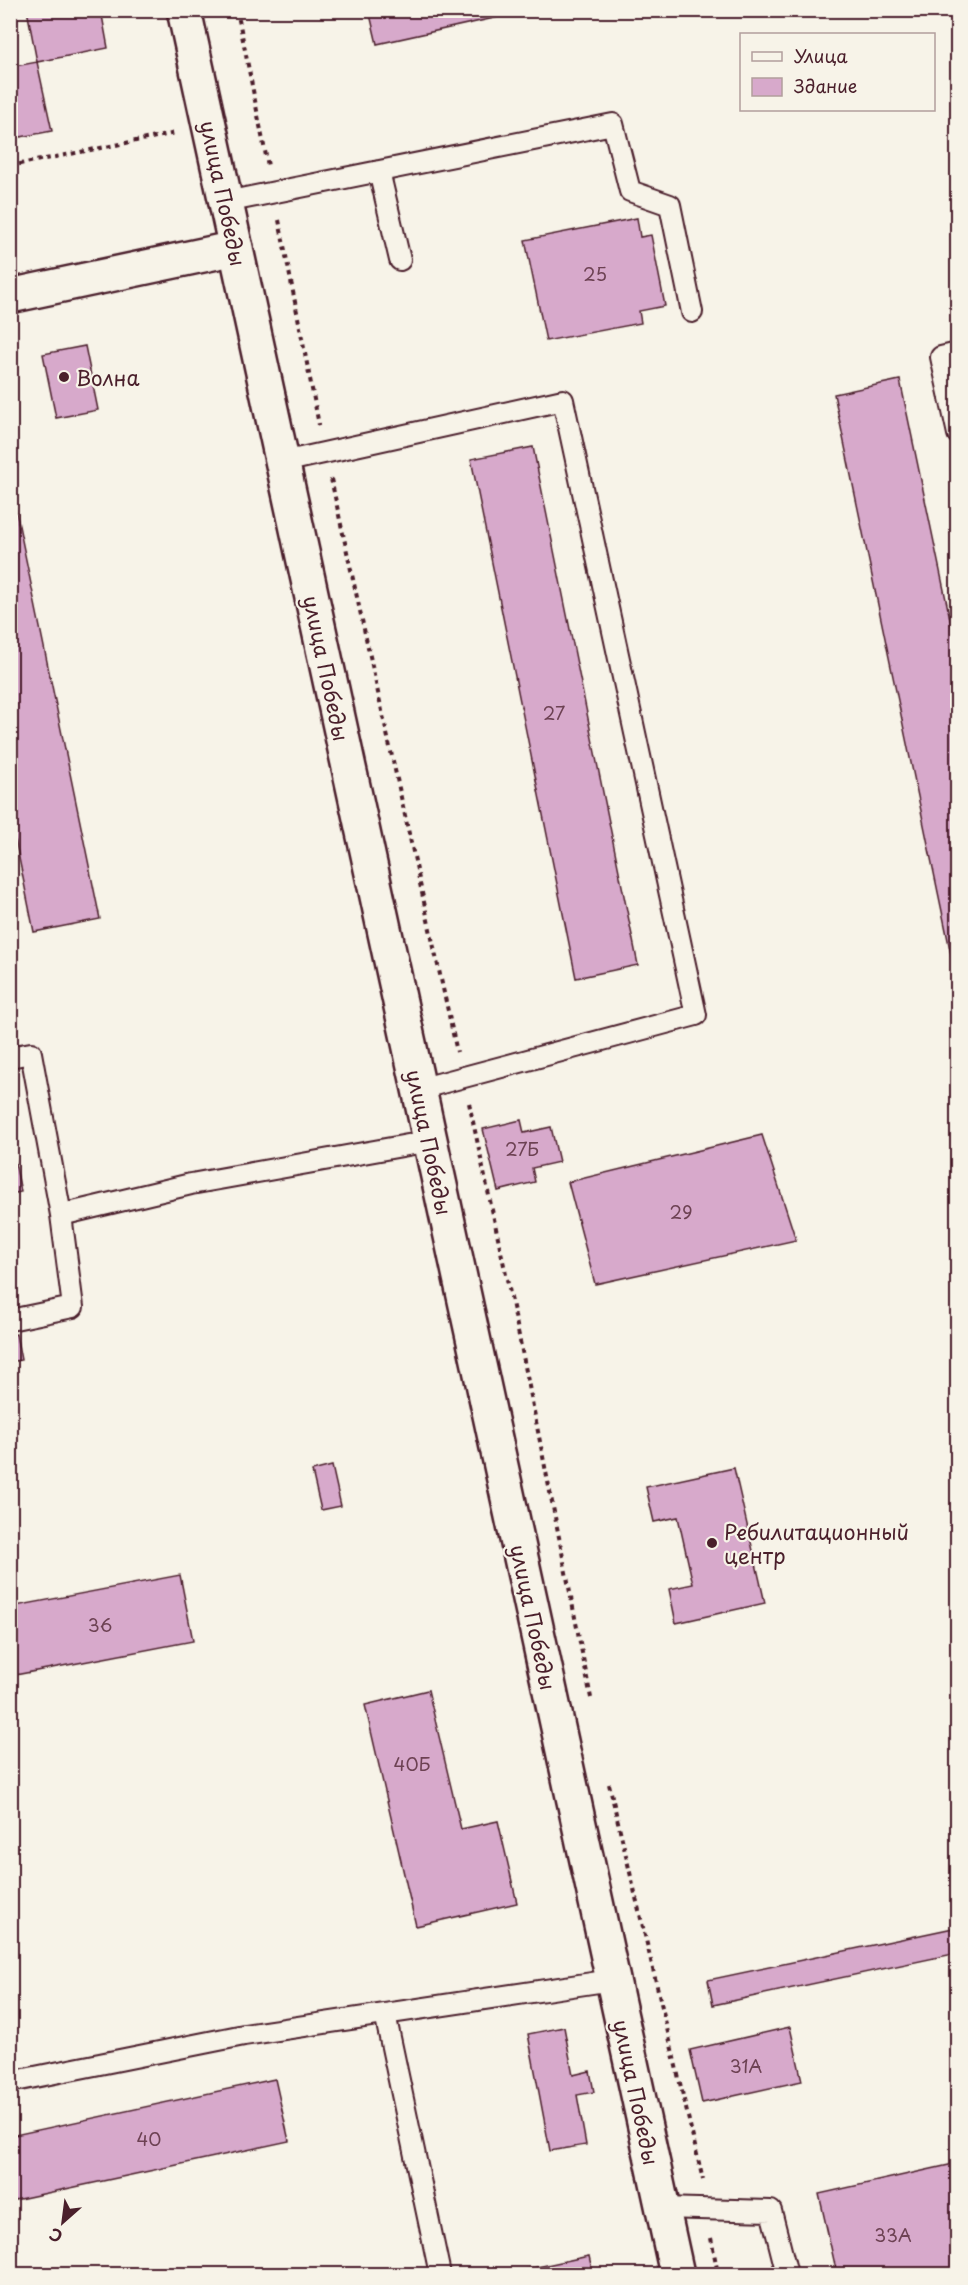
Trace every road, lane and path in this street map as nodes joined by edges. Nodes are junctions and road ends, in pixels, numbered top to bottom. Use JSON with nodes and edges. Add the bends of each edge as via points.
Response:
{"nodes":[{"id":1,"x":184,"y":10,"type":"edge"},
{"id":2,"x":237,"y":10,"type":"edge"},
{"id":3,"x":210,"y":126,"type":"junction"},
{"id":4,"x":10,"y":166,"type":"edge"},
{"id":5,"x":380,"y":171,"type":"junction"},
{"id":6,"x":273,"y":192,"type":"junction"},
{"id":7,"x":226,"y":202,"type":"junction"},
{"id":8,"x":236,"y":248,"type":"junction"},
{"id":9,"x":400,"y":260,"type":"dead end"},
{"id":10,"x":10,"y":296,"type":"edge"},
{"id":11,"x":692,"y":312,"type":"dead end"},
{"id":12,"x":957,"y":353,"type":"edge"},
{"id":13,"x":957,"y":434,"type":"edge"},
{"id":14,"x":325,"y":452,"type":"junction"},
{"id":15,"x":283,"y":462,"type":"junction"},
{"id":16,"x":10,"y":1057,"type":"edge"},
{"id":17,"x":463,"y":1077,"type":"junction"},
{"id":18,"x":419,"y":1089,"type":"junction"},
{"id":19,"x":430,"y":1141,"type":"junction"},
{"id":20,"x":61,"y":1215,"type":"junction"},
{"id":21,"x":10,"y":1320,"type":"edge"},
{"id":22,"x":593,"y":1709,"type":"dead end"},
{"id":23,"x":608,"y":1779,"type":"dead end"},
{"id":24,"x":612,"y":1980,"type":"junction"},
{"id":25,"x":385,"y":2014,"type":"junction"},
{"id":26,"x":10,"y":2082,"type":"edge"},
{"id":27,"x":662,"y":2208,"type":"junction"},
{"id":28,"x":706,"y":2208,"type":"junction"},
{"id":29,"x":440,"y":2274,"type":"edge"},
{"id":30,"x":676,"y":2274,"type":"edge"},
{"id":31,"x":718,"y":2274,"type":"edge"},
{"id":32,"x":787,"y":2274,"type":"edge"}],
"edges":[{"from":1,"to":3,"type":"street","name":"улица Победы"},
{"from":2,"to":6,"type":"path"},
{"from":3,"to":4,"type":"path"},
{"from":3,"to":7,"type":"street","name":"улица Победы"},
{"from":5,"to":6,"type":"lane"},
{"from":5,"to":9,"type":"lane"},
{"from":5,"to":11,"type":"lane","via":[[613,124],[630,191],[670,205]]},
{"from":6,"to":7,"type":"lane"},
{"from":6,"to":14,"type":"path"},
{"from":7,"to":8,"type":"street","name":"улица Победы"},
{"from":8,"to":10,"type":"street"},
{"from":8,"to":15,"type":"street","name":"улица Победы"},
{"from":12,"to":13,"type":"lane","via":[[941,357]]},
{"from":14,"to":15,"type":"lane"},
{"from":14,"to":17,"type":"path"},
{"from":14,"to":17,"type":"lane","via":[[563,400],[696,1015]]},
{"from":15,"to":18,"type":"street","name":"улица Победы"},
{"from":16,"to":20,"type":"lane","via":[[31,1053]]},
{"from":17,"to":18,"type":"lane"},
{"from":17,"to":22,"type":"path"},
{"from":18,"to":19,"type":"street","name":"улица Победы"},
{"from":19,"to":20,"type":"lane","via":[[191,1184]]},
{"from":19,"to":24,"type":"street","name":"улица Победы"},
{"from":20,"to":21,"type":"lane","via":[[73,1307]]},
{"from":23,"to":28,"type":"path","via":[[700,2159]]},
{"from":24,"to":25,"type":"lane"},
{"from":24,"to":27,"type":"street","name":"улица Победы"},
{"from":25,"to":26,"type":"lane","via":[[244,2035]]},
{"from":25,"to":29,"type":"lane"},
{"from":27,"to":28,"type":"lane"},
{"from":27,"to":30,"type":"street","name":"улица Победы"},
{"from":28,"to":31,"type":"path"},
{"from":28,"to":32,"type":"lane","via":[[771,2211]]}]}
